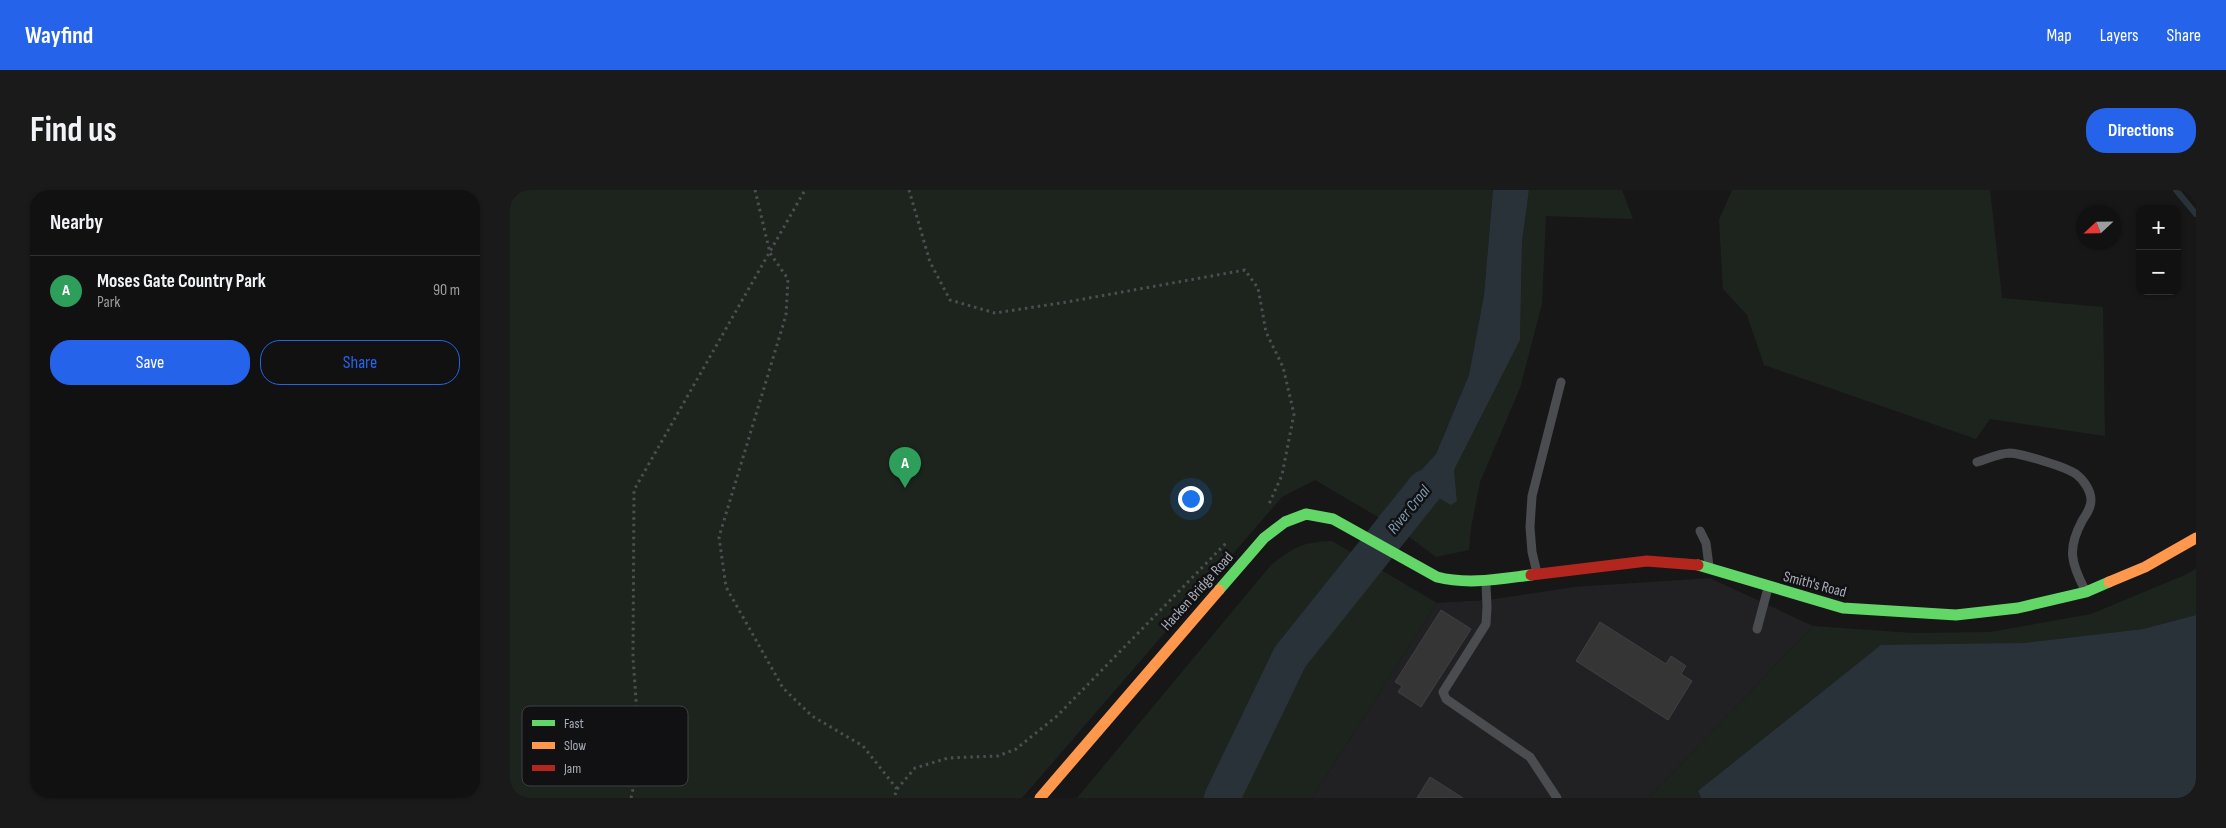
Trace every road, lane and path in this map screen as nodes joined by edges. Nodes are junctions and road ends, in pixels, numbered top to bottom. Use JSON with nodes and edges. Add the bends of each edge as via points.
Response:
{"nodes":[{"id":1,"x":754,"y":190,"type":"edge"},
{"id":2,"x":806,"y":190,"type":"edge"},
{"id":3,"x":909,"y":190,"type":"edge"},
{"id":4,"x":770,"y":253,"type":"junction"},
{"id":5,"x":1561,"y":382,"type":"dead end"},
{"id":6,"x":1977,"y":462,"type":"dead end"},
{"id":7,"x":1268,"y":507,"type":"dead end"},
{"id":8,"x":1700,"y":531,"type":"dead end"},
{"id":9,"x":1235,"y":534,"type":"dead end"},
{"id":10,"x":2196,"y":538,"type":"edge"},
{"id":11,"x":1419,"y":567,"type":"joint"},
{"id":12,"x":1708,"y":568,"type":"junction"},
{"id":13,"x":1537,"y":574,"type":"junction"},
{"id":14,"x":1485,"y":581,"type":"junction"},
{"id":15,"x":1769,"y":588,"type":"junction"},
{"id":16,"x":2086,"y":592,"type":"junction"},
{"id":17,"x":1757,"y":629,"type":"dead end"},
{"id":18,"x":636,"y":706,"type":"edge"},
{"id":19,"x":898,"y":790,"type":"junction"},
{"id":20,"x":894,"y":798,"type":"edge"},
{"id":21,"x":1040,"y":798,"type":"edge"},
{"id":22,"x":1556,"y":798,"type":"edge"}],
"edges":[{"from":1,"to":4,"type":"path"},
{"from":2,"to":4,"type":"path"},
{"from":3,"to":7,"type":"path","via":[[930,262],[950,300],[995,313],[1246,270],[1258,288],[1266,332],[1282,367],[1294,414],[1282,475]]},
{"from":4,"to":18,"type":"path","via":[[634,490],[633,657]]},
{"from":4,"to":19,"type":"path","via":[[788,279],[786,315],[719,537],[726,587],[783,688],[812,716],[863,746]]},
{"from":5,"to":13,"type":"lane","via":[[1532,496],[1530,527]]},
{"from":6,"to":16,"type":"lane","via":[[2009,453],[2033,458],[2076,474],[2087,485],[2090,508],[2072,544],[2075,571]]},
{"from":8,"to":12,"type":"lane","via":[[1709,556]]},
{"from":9,"to":19,"type":"path","via":[[1057,716],[1016,749],[998,756],[948,758],[915,768]]},
{"from":10,"to":16,"type":"street","name":"Smith's Road","via":[[2145,567]]},
{"from":11,"to":14,"type":"street","name":"Smith's Road","via":[[1452,581]]},
{"from":11,"to":21,"type":"street","name":"Hacken Bridge Road","via":[[1333,519],[1315,514],[1295,516],[1265,538],[1139,679]]},
{"from":12,"to":13,"type":"street","name":"Smith's Road","via":[[1694,564],[1647,562]]},
{"from":12,"to":15,"type":"street","name":"Smith's Road"},
{"from":13,"to":14,"type":"street","name":"Smith's Road"},
{"from":14,"to":22,"type":"lane","via":[[1486,624],[1444,692],[1446,699],[1530,757]]},
{"from":15,"to":16,"type":"street","name":"Smith's Road","via":[[1843,608],[1956,615],[2018,608]]},
{"from":15,"to":17,"type":"lane"},
{"from":19,"to":20,"type":"path"}]}
